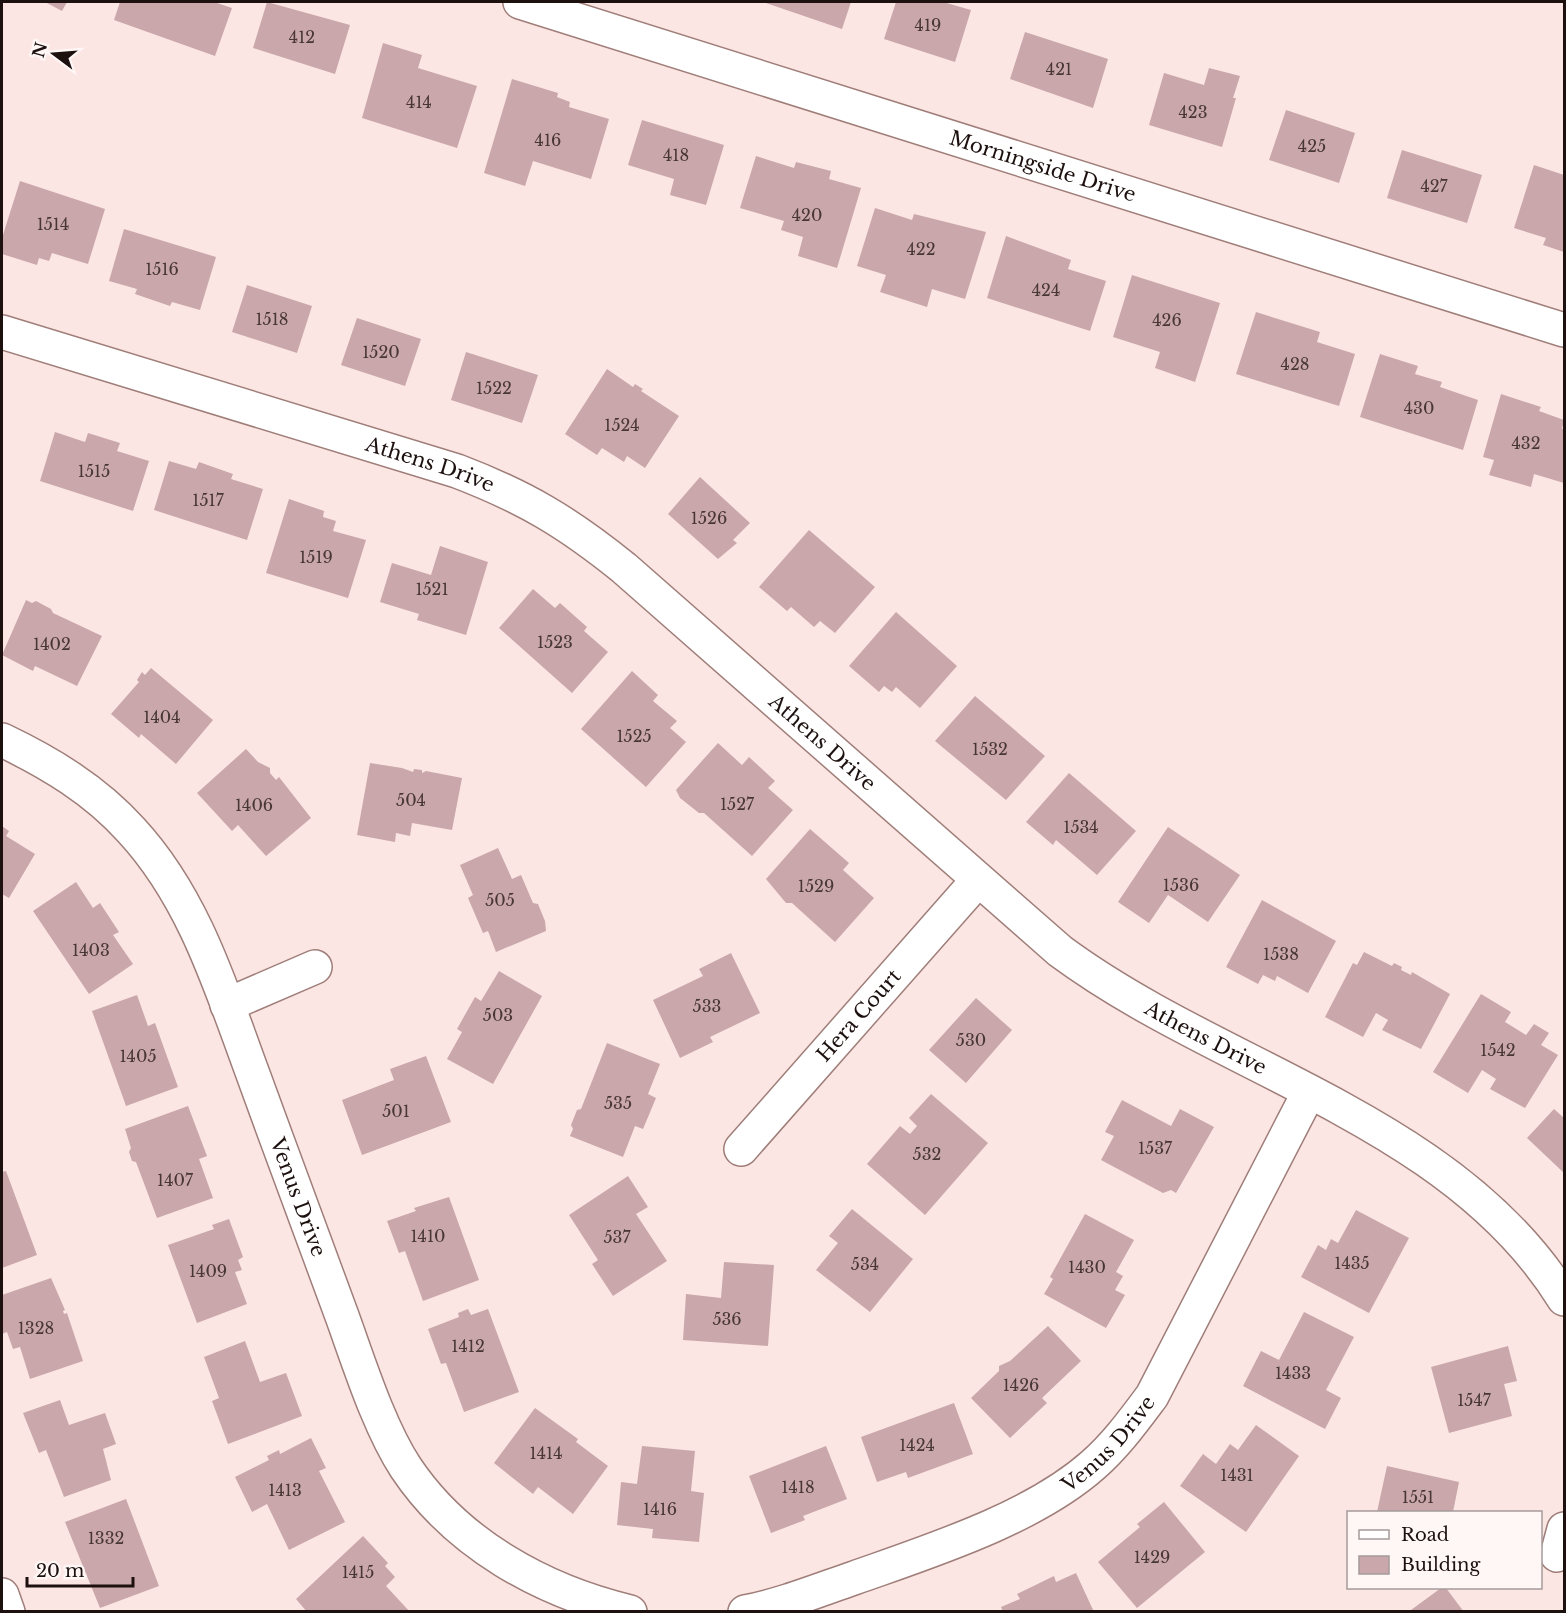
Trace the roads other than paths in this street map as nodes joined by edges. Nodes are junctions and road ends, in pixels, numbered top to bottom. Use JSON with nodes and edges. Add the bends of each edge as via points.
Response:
{"nodes":[{"id":1,"x":520,"y":2,"type":"edge"},
{"id":2,"x":1564,"y":330,"type":"edge"},
{"id":3,"x":3,"y":338,"type":"edge"},
{"id":4,"x":2,"y":740,"type":"edge"},
{"id":5,"x":978,"y":880,"type":"junction"},
{"id":6,"x":315,"y":967,"type":"dead end"},
{"id":7,"x":227,"y":1005,"type":"junction"},
{"id":8,"x":1309,"y":1092,"type":"junction"},
{"id":9,"x":741,"y":1149,"type":"dead end"},
{"id":10,"x":1564,"y":1299,"type":"edge"},
{"id":11,"x":2,"y":1595,"type":"edge"},
{"id":12,"x":8,"y":1611,"type":"edge"},
{"id":13,"x":630,"y":1611,"type":"edge"},
{"id":14,"x":745,"y":1611,"type":"edge"}],
"edges":[{"from":1,"to":2,"type":"street","name":"Morningside Drive"},
{"from":3,"to":5,"type":"street","name":"Athens Drive","via":[[457,471],[506,489],[556,516],[624,568]]},
{"from":4,"to":7,"type":"street","name":"Venus Drive","via":[[49,763],[93,794],[131,830],[164,872],[191,916]]},
{"from":5,"to":8,"type":"street","name":"Athens Drive","via":[[1102,982]]},
{"from":5,"to":9,"type":"street","name":"Hera Court"},
{"from":6,"to":7,"type":"street"},
{"from":7,"to":13,"type":"street","name":"Venus Drive","via":[[357,1356],[405,1467],[468,1536],[504,1560],[546,1585]]},
{"from":8,"to":10,"type":"street","name":"Athens Drive","via":[[1383,1132],[1467,1192],[1542,1264]]},
{"from":8,"to":14,"type":"street","name":"Venus Drive","via":[[1152,1396],[1092,1466],[1011,1516],[929,1551],[804,1595]]},
{"from":11,"to":12,"type":"street"}]}
